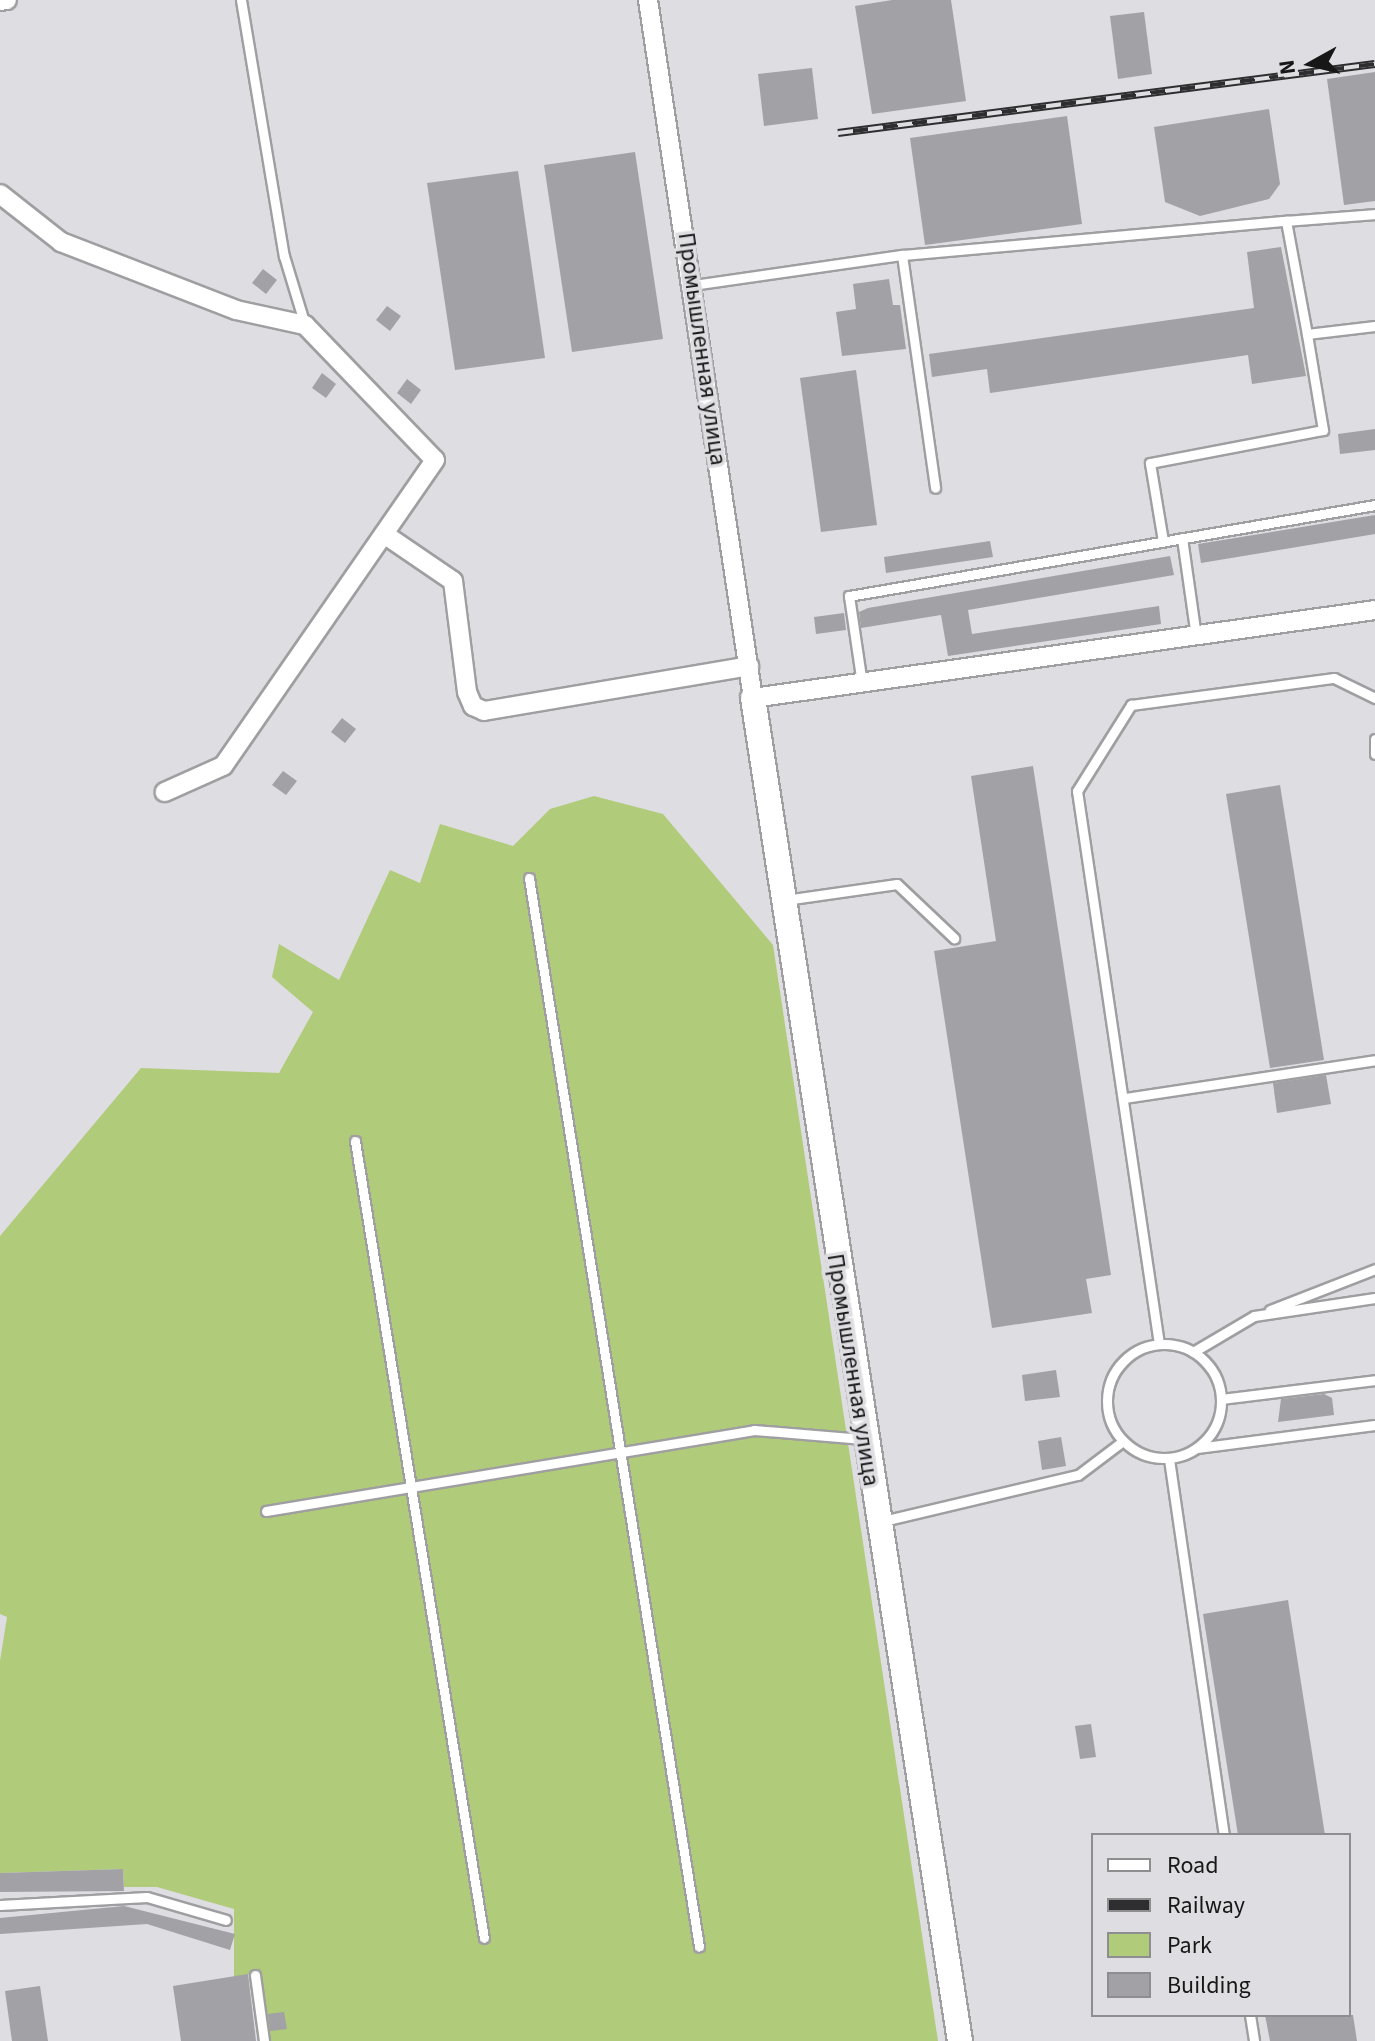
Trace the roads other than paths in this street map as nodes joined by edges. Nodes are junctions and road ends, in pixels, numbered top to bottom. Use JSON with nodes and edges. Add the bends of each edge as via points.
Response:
{"nodes":[{"id":1,"x":7,"y":0,"type":"edge"},
{"id":2,"x":241,"y":0,"type":"edge"},
{"id":3,"x":648,"y":0,"type":"edge"},
{"id":4,"x":0,"y":1,"type":"edge"},
{"id":5,"x":0,"y":194,"type":"edge"},
{"id":6,"x":1375,"y":214,"type":"edge"},
{"id":7,"x":1286,"y":221,"type":"junction"},
{"id":8,"x":902,"y":255,"type":"junction"},
{"id":9,"x":693,"y":285,"type":"junction"},
{"id":10,"x":305,"y":325,"type":"junction"},
{"id":11,"x":1375,"y":326,"type":"edge"},
{"id":12,"x":1307,"y":334,"type":"junction"},
{"id":13,"x":935,"y":488,"type":"dead end"},
{"id":14,"x":1375,"y":505,"type":"edge"},
{"id":15,"x":384,"y":534,"type":"junction"},
{"id":16,"x":1182,"y":538,"type":"junction"},
{"id":17,"x":1163,"y":541,"type":"junction"},
{"id":18,"x":1375,"y":610,"type":"edge"},
{"id":19,"x":1196,"y":636,"type":"junction"},
{"id":20,"x":749,"y":666,"type":"junction"},
{"id":21,"x":862,"y":684,"type":"junction"},
{"id":22,"x":753,"y":698,"type":"junction"},
{"id":23,"x":1375,"y":698,"type":"edge"},
{"id":24,"x":1375,"y":739,"type":"edge"},
{"id":25,"x":1375,"y":754,"type":"edge"},
{"id":26,"x":165,"y":792,"type":"dead end"},
{"id":27,"x":529,"y":878,"type":"dead end"},
{"id":28,"x":781,"y":900,"type":"junction"},
{"id":29,"x":954,"y":938,"type":"dead end"},
{"id":30,"x":1375,"y":1060,"type":"edge"},
{"id":31,"x":1125,"y":1098,"type":"junction"},
{"id":32,"x":355,"y":1141,"type":"dead end"},
{"id":33,"x":1375,"y":1269,"type":"edge"},
{"id":34,"x":1375,"y":1298,"type":"edge"},
{"id":35,"x":1254,"y":1316,"type":"junction"},
{"id":36,"x":1159,"y":1344,"type":"junction"},
{"id":37,"x":1193,"y":1352,"type":"junction"},
{"id":38,"x":1375,"y":1380,"type":"edge"},
{"id":39,"x":1221,"y":1399,"type":"junction"},
{"id":40,"x":1375,"y":1425,"type":"edge"},
{"id":41,"x":863,"y":1439,"type":"junction"},
{"id":42,"x":1123,"y":1441,"type":"junction"},
{"id":43,"x":1197,"y":1448,"type":"junction"},
{"id":44,"x":624,"y":1450,"type":"junction"},
{"id":45,"x":1169,"y":1459,"type":"junction"},
{"id":46,"x":409,"y":1488,"type":"junction"},
{"id":47,"x":266,"y":1511,"type":"dead end"},
{"id":48,"x":876,"y":1523,"type":"junction"},
{"id":49,"x":1224,"y":1833,"type":"edge"},
{"id":50,"x":0,"y":1905,"type":"edge"},
{"id":51,"x":226,"y":1920,"type":"dead end"},
{"id":52,"x":484,"y":1938,"type":"dead end"},
{"id":53,"x":699,"y":1947,"type":"dead end"},
{"id":54,"x":255,"y":1975,"type":"dead end"},
{"id":55,"x":1250,"y":2017,"type":"edge"},
{"id":56,"x":264,"y":2041,"type":"edge"},
{"id":57,"x":960,"y":2041,"type":"edge"},
{"id":58,"x":1254,"y":2041,"type":"edge"}],
"edges":[{"from":1,"to":4,"type":"street"},
{"from":2,"to":10,"type":"lane","via":[[284,256]]},
{"from":3,"to":9,"type":"street","name":"Промышленная улица"},
{"from":5,"to":10,"type":"street","via":[[61,242],[236,310]]},
{"from":6,"to":7,"type":"lane"},
{"from":7,"to":8,"type":"lane"},
{"from":7,"to":12,"type":"lane"},
{"from":8,"to":9,"type":"lane"},
{"from":8,"to":13,"type":"lane"},
{"from":9,"to":20,"type":"street","name":"Промышленная улица"},
{"from":10,"to":15,"type":"street","via":[[435,460]]},
{"from":11,"to":12,"type":"lane"},
{"from":12,"to":17,"type":"lane","via":[[1323,430],[1150,463]]},
{"from":14,"to":16,"type":"lane"},
{"from":15,"to":20,"type":"street","via":[[453,581],[467,692],[473,706],[484,711]]},
{"from":15,"to":26,"type":"street","via":[[223,766]]},
{"from":16,"to":17,"type":"lane"},
{"from":16,"to":19,"type":"lane"},
{"from":17,"to":21,"type":"lane","via":[[849,596]]},
{"from":18,"to":19,"type":"street"},
{"from":19,"to":21,"type":"street"},
{"from":20,"to":22,"type":"street","name":"Промышленная улица"},
{"from":21,"to":22,"type":"street"},
{"from":22,"to":28,"type":"street","name":"Промышленная улица"},
{"from":23,"to":31,"type":"lane","via":[[1334,678],[1131,705],[1077,791]]},
{"from":24,"to":25,"type":"lane"},
{"from":27,"to":44,"type":"lane"},
{"from":28,"to":29,"type":"lane","via":[[897,884]]},
{"from":28,"to":41,"type":"street","name":"Промышленная улица"},
{"from":30,"to":31,"type":"lane"},
{"from":31,"to":36,"type":"lane"},
{"from":32,"to":46,"type":"lane"},
{"from":33,"to":35,"type":"lane"},
{"from":34,"to":35,"type":"lane"},
{"from":35,"to":37,"type":"lane"},
{"from":36,"to":37,"type":"lane"},
{"from":36,"to":42,"type":"lane","via":[[1129,1356],[1110,1381],[1108,1413]]},
{"from":37,"to":39,"type":"lane","via":[[1216,1377]]},
{"from":38,"to":39,"type":"lane"},
{"from":39,"to":43,"type":"lane","via":[[1219,1418]]},
{"from":40,"to":43,"type":"lane"},
{"from":41,"to":44,"type":"lane","via":[[754,1430]]},
{"from":41,"to":48,"type":"street","name":"Промышленная улица"},
{"from":42,"to":45,"type":"lane","via":[[1144,1455]]},
{"from":42,"to":48,"type":"lane","via":[[1078,1475]]},
{"from":43,"to":45,"type":"lane"},
{"from":44,"to":46,"type":"lane"},
{"from":44,"to":53,"type":"lane"},
{"from":45,"to":49,"type":"lane"},
{"from":46,"to":47,"type":"lane"},
{"from":46,"to":52,"type":"lane"},
{"from":48,"to":57,"type":"street","name":"Промышленная улица"},
{"from":50,"to":51,"type":"lane","via":[[147,1897]]},
{"from":54,"to":56,"type":"lane"},
{"from":55,"to":58,"type":"lane"}]}
